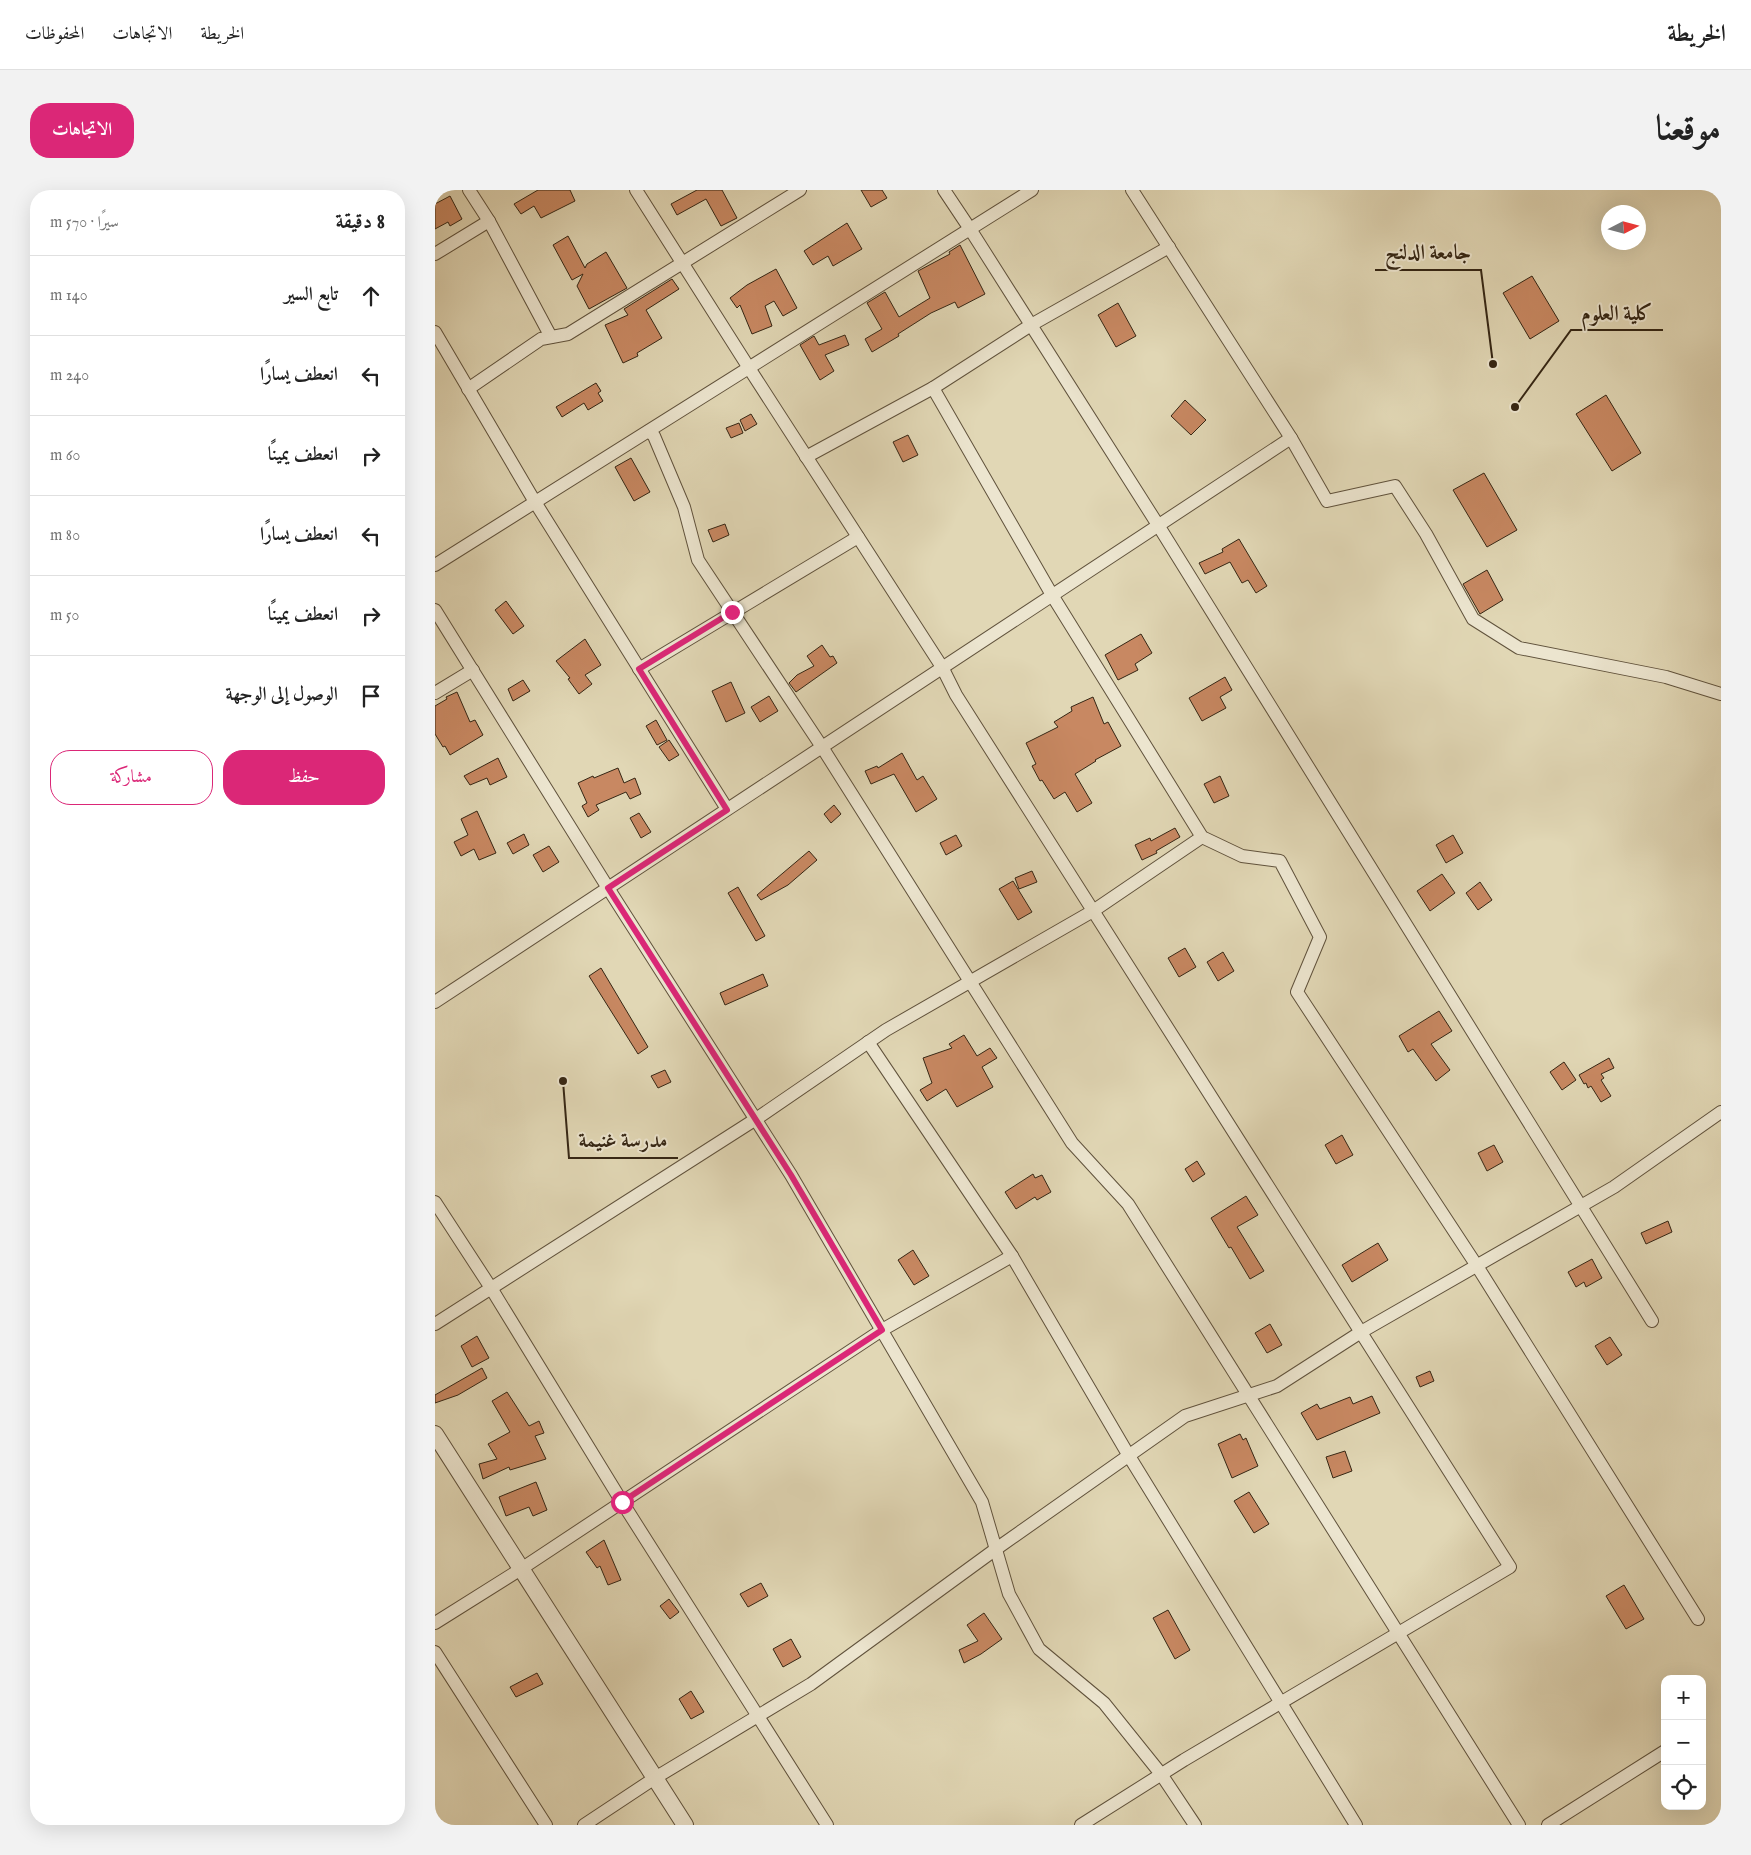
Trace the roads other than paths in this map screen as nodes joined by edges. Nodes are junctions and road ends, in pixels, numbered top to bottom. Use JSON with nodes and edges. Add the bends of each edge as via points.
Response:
{"nodes":[{"id":1,"x":469,"y":190,"type":"edge"},
{"id":2,"x":636,"y":190,"type":"edge"},
{"id":3,"x":799,"y":190,"type":"edge"},
{"id":4,"x":944,"y":190,"type":"edge"},
{"id":5,"x":1032,"y":190,"type":"edge"},
{"id":6,"x":1132,"y":190,"type":"edge"},
{"id":7,"x":489,"y":221,"type":"junction"},
{"id":8,"x":970,"y":229,"type":"junction"},
{"id":9,"x":1169,"y":247,"type":"junction"},
{"id":10,"x":435,"y":254,"type":"edge"},
{"id":11,"x":682,"y":263,"type":"junction"},
{"id":12,"x":1031,"y":326,"type":"junction"},
{"id":13,"x":435,"y":332,"type":"edge"},
{"id":14,"x":551,"y":337,"type":"junction"},
{"id":15,"x":749,"y":368,"type":"junction"},
{"id":16,"x":933,"y":388,"type":"junction"},
{"id":17,"x":468,"y":389,"type":"junction"},
{"id":18,"x":649,"y":431,"type":"junction"},
{"id":19,"x":1291,"y":438,"type":"junction"},
{"id":20,"x":806,"y":456,"type":"junction"},
{"id":21,"x":535,"y":502,"type":"junction"},
{"id":22,"x":1158,"y":525,"type":"junction"},
{"id":23,"x":858,"y":537,"type":"junction"},
{"id":24,"x":435,"y":565,"type":"edge"},
{"id":25,"x":1053,"y":595,"type":"junction"},
{"id":26,"x":435,"y":610,"type":"edge"},
{"id":27,"x":732,"y":612,"type":"junction"},
{"id":28,"x":942,"y":667,"type":"junction"},
{"id":29,"x":639,"y":669,"type":"junction"},
{"id":30,"x":473,"y":670,"type":"junction"},
{"id":31,"x":435,"y":693,"type":"edge"},
{"id":32,"x":1721,"y":694,"type":"edge"},
{"id":33,"x":822,"y":747,"type":"junction"},
{"id":34,"x":727,"y":810,"type":"junction"},
{"id":35,"x":1202,"y":837,"type":"junction"},
{"id":36,"x":608,"y":888,"type":"junction"},
{"id":37,"x":1093,"y":911,"type":"junction"},
{"id":38,"x":971,"y":981,"type":"junction"},
{"id":39,"x":435,"y":1002,"type":"edge"},
{"id":40,"x":868,"y":1042,"type":"junction"},
{"id":41,"x":1721,"y":1112,"type":"edge"},
{"id":42,"x":756,"y":1119,"type":"junction"},
{"id":43,"x":435,"y":1202,"type":"edge"},
{"id":44,"x":1581,"y":1206,"type":"junction"},
{"id":45,"x":1012,"y":1256,"type":"junction"},
{"id":46,"x":1477,"y":1266,"type":"junction"},
{"id":47,"x":491,"y":1288,"type":"junction"},
{"id":48,"x":1652,"y":1321,"type":"dead end"},
{"id":49,"x":435,"y":1324,"type":"edge"},
{"id":50,"x":882,"y":1330,"type":"junction"},
{"id":51,"x":1361,"y":1332,"type":"junction"},
{"id":52,"x":1248,"y":1396,"type":"junction"},
{"id":53,"x":435,"y":1434,"type":"edge"},
{"id":54,"x":1129,"y":1456,"type":"junction"},
{"id":55,"x":622,"y":1502,"type":"junction"},
{"id":56,"x":996,"y":1549,"type":"junction"},
{"id":57,"x":521,"y":1569,"type":"junction"},
{"id":58,"x":1698,"y":1619,"type":"dead end"},
{"id":59,"x":435,"y":1623,"type":"edge"},
{"id":60,"x":1398,"y":1633,"type":"junction"},
{"id":61,"x":435,"y":1652,"type":"edge"},
{"id":62,"x":1281,"y":1703,"type":"junction"},
{"id":63,"x":758,"y":1716,"type":"junction"},
{"id":64,"x":1661,"y":1753,"type":"edge"},
{"id":65,"x":1161,"y":1774,"type":"junction"},
{"id":66,"x":655,"y":1778,"type":"junction"},
{"id":67,"x":546,"y":1825,"type":"edge"},
{"id":68,"x":584,"y":1825,"type":"edge"},
{"id":69,"x":685,"y":1825,"type":"edge"},
{"id":70,"x":827,"y":1825,"type":"edge"},
{"id":71,"x":1081,"y":1825,"type":"edge"},
{"id":72,"x":1195,"y":1825,"type":"edge"},
{"id":73,"x":1356,"y":1825,"type":"edge"},
{"id":74,"x":1519,"y":1825,"type":"edge"},
{"id":75,"x":1548,"y":1825,"type":"edge"}],
"edges":[{"from":1,"to":7,"type":"street"},
{"from":2,"to":11,"type":"street"},
{"from":3,"to":11,"type":"street"},
{"from":4,"to":8,"type":"street"},
{"from":5,"to":8,"type":"street"},
{"from":6,"to":9,"type":"street"},
{"from":7,"to":10,"type":"street"},
{"from":7,"to":14,"type":"street"},
{"from":8,"to":12,"type":"street"},
{"from":8,"to":15,"type":"street"},
{"from":9,"to":12,"type":"street"},
{"from":9,"to":19,"type":"street"},
{"from":11,"to":14,"type":"street","via":[[568,334]]},
{"from":11,"to":15,"type":"street"},
{"from":12,"to":16,"type":"street"},
{"from":12,"to":22,"type":"street"},
{"from":13,"to":17,"type":"street"},
{"from":14,"to":17,"type":"street","via":[[541,339]]},
{"from":15,"to":18,"type":"street"},
{"from":15,"to":20,"type":"street"},
{"from":16,"to":20,"type":"street"},
{"from":16,"to":25,"type":"street"},
{"from":17,"to":21,"type":"street"},
{"from":18,"to":21,"type":"street"},
{"from":18,"to":27,"type":"street","via":[[684,507],[698,560]]},
{"from":19,"to":22,"type":"street"},
{"from":19,"to":32,"type":"street","via":[[1327,501],[1395,486],[1473,619],[1519,648],[1666,677]]},
{"from":20,"to":23,"type":"street"},
{"from":21,"to":24,"type":"street"},
{"from":21,"to":29,"type":"street"},
{"from":22,"to":25,"type":"street"},
{"from":22,"to":44,"type":"street"},
{"from":23,"to":27,"type":"street"},
{"from":23,"to":28,"type":"street"},
{"from":25,"to":28,"type":"street"},
{"from":25,"to":35,"type":"street"},
{"from":26,"to":30,"type":"street"},
{"from":27,"to":29,"type":"street"},
{"from":27,"to":33,"type":"street"},
{"from":28,"to":33,"type":"street"},
{"from":28,"to":37,"type":"street","via":[[956,695]]},
{"from":29,"to":34,"type":"street"},
{"from":30,"to":31,"type":"street"},
{"from":30,"to":36,"type":"street"},
{"from":33,"to":34,"type":"street"},
{"from":33,"to":38,"type":"street"},
{"from":34,"to":36,"type":"street"},
{"from":35,"to":37,"type":"street"},
{"from":35,"to":46,"type":"street","via":[[1242,856],[1280,861],[1320,937],[1297,992]]},
{"from":36,"to":39,"type":"street"},
{"from":36,"to":42,"type":"street"},
{"from":37,"to":38,"type":"street"},
{"from":37,"to":51,"type":"street"},
{"from":38,"to":40,"type":"street"},
{"from":38,"to":52,"type":"street","via":[[1072,1143],[1128,1204]]},
{"from":40,"to":42,"type":"street"},
{"from":40,"to":45,"type":"street"},
{"from":41,"to":44,"type":"street","via":[[1614,1187]]},
{"from":42,"to":47,"type":"street"},
{"from":42,"to":50,"type":"street"},
{"from":43,"to":47,"type":"street"},
{"from":44,"to":46,"type":"street"},
{"from":44,"to":48,"type":"street"},
{"from":45,"to":50,"type":"street"},
{"from":45,"to":54,"type":"street"},
{"from":46,"to":51,"type":"street"},
{"from":46,"to":58,"type":"street"},
{"from":47,"to":49,"type":"street"},
{"from":47,"to":55,"type":"street"},
{"from":50,"to":55,"type":"street"},
{"from":50,"to":56,"type":"street","via":[[982,1502]]},
{"from":51,"to":52,"type":"street","via":[[1277,1386]]},
{"from":51,"to":60,"type":"street","via":[[1510,1567]]},
{"from":52,"to":54,"type":"street","via":[[1185,1416]]},
{"from":52,"to":60,"type":"street"},
{"from":53,"to":57,"type":"street"},
{"from":54,"to":56,"type":"street"},
{"from":54,"to":62,"type":"street"},
{"from":55,"to":57,"type":"street"},
{"from":55,"to":63,"type":"street"},
{"from":56,"to":63,"type":"street","via":[[811,1684]]},
{"from":56,"to":65,"type":"street","via":[[1009,1594],[1039,1649],[1105,1703]]},
{"from":57,"to":59,"type":"street"},
{"from":57,"to":66,"type":"street"},
{"from":60,"to":62,"type":"street"},
{"from":60,"to":74,"type":"street"},
{"from":61,"to":67,"type":"street"},
{"from":62,"to":65,"type":"street"},
{"from":62,"to":73,"type":"street"},
{"from":63,"to":66,"type":"street"},
{"from":63,"to":70,"type":"street"},
{"from":64,"to":75,"type":"street"},
{"from":65,"to":71,"type":"street"},
{"from":65,"to":72,"type":"street"},
{"from":66,"to":68,"type":"street"},
{"from":66,"to":69,"type":"street"}]}
